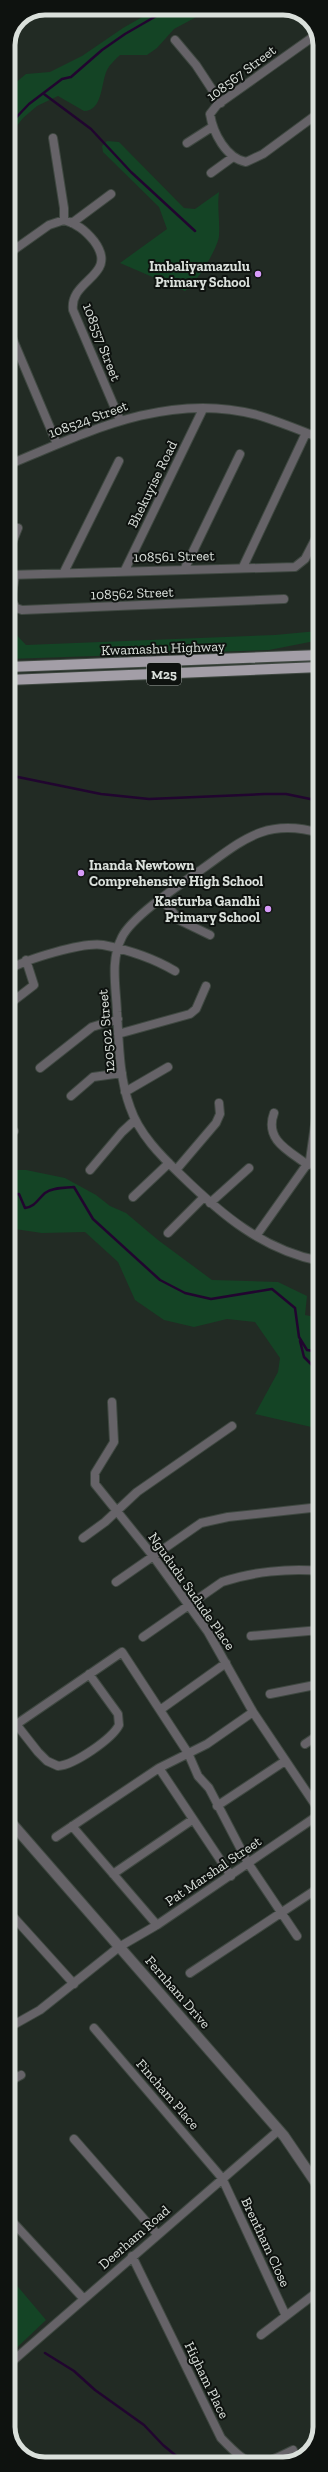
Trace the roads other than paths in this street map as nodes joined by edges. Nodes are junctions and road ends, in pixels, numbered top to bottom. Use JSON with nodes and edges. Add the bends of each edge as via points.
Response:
{"nodes":[{"id":1,"x":312,"y":38,"type":"edge"},
{"id":2,"x":175,"y":40,"type":"dead end"},
{"id":3,"x":221,"y":103,"type":"junction"},
{"id":4,"x":313,"y":117,"type":"edge"},
{"id":5,"x":212,"y":127,"type":"junction"},
{"id":6,"x":53,"y":138,"type":"dead end"},
{"id":7,"x":187,"y":143,"type":"dead end"},
{"id":8,"x":233,"y":157,"type":"junction"},
{"id":9,"x":211,"y":173,"type":"dead end"},
{"id":10,"x":111,"y":194,"type":"dead end"},
{"id":11,"x":64,"y":220,"type":"junction"},
{"id":12,"x":72,"y":223,"type":"junction"},
{"id":13,"x":15,"y":249,"type":"edge"},
{"id":14,"x":15,"y":345,"type":"edge"},
{"id":15,"x":203,"y":409,"type":"junction"},
{"id":16,"x":120,"y":420,"type":"junction"},
{"id":17,"x":306,"y":433,"type":"junction"},
{"id":18,"x":313,"y":436,"type":"edge"},
{"id":19,"x":57,"y":444,"type":"junction"},
{"id":20,"x":240,"y":454,"type":"dead end"},
{"id":21,"x":119,"y":460,"type":"dead end"},
{"id":22,"x":15,"y":462,"type":"edge"},
{"id":23,"x":18,"y":528,"type":"dead end"},
{"id":24,"x":15,"y":536,"type":"edge"},
{"id":25,"x":313,"y":544,"type":"edge"},
{"id":26,"x":243,"y":567,"type":"junction"},
{"id":27,"x":125,"y":570,"type":"junction"},
{"id":28,"x":184,"y":570,"type":"junction"},
{"id":29,"x":64,"y":572,"type":"junction"},
{"id":30,"x":15,"y":575,"type":"edge"},
{"id":31,"x":284,"y":600,"type":"dead end"},
{"id":32,"x":15,"y":606,"type":"edge"},
{"id":33,"x":313,"y":655,"type":"edge"},
{"id":34,"x":15,"y":667,"type":"edge"},
{"id":35,"x":313,"y":667,"type":"edge"},
{"id":36,"x":15,"y":680,"type":"edge"},
{"id":37,"x":313,"y":832,"type":"edge"},
{"id":38,"x":162,"y":899,"type":"junction"},
{"id":39,"x":210,"y":935,"type":"dead end"},
{"id":40,"x":117,"y":950,"type":"junction"},
{"id":41,"x":26,"y":960,"type":"junction"},
{"id":42,"x":15,"y":966,"type":"edge"},
{"id":43,"x":175,"y":971,"type":"dead end"},
{"id":44,"x":206,"y":986,"type":"dead end"},
{"id":45,"x":15,"y":1000,"type":"edge"},
{"id":46,"x":118,"y":1019,"type":"junction"},
{"id":47,"x":118,"y":1034,"type":"junction"},
{"id":48,"x":168,"y":1067,"type":"dead end"},
{"id":49,"x":40,"y":1068,"type":"dead end"},
{"id":50,"x":122,"y":1073,"type":"junction"},
{"id":51,"x":125,"y":1092,"type":"junction"},
{"id":52,"x":71,"y":1096,"type":"dead end"},
{"id":53,"x":219,"y":1103,"type":"dead end"},
{"id":54,"x":274,"y":1113,"type":"dead end"},
{"id":55,"x":135,"y":1120,"type":"junction"},
{"id":56,"x":313,"y":1152,"type":"edge"},
{"id":57,"x":168,"y":1163,"type":"junction"},
{"id":58,"x":308,"y":1165,"type":"junction"},
{"id":59,"x":249,"y":1168,"type":"dead end"},
{"id":60,"x":90,"y":1170,"type":"dead end"},
{"id":61,"x":176,"y":1170,"type":"junction"},
{"id":62,"x":133,"y":1197,"type":"dead end"},
{"id":63,"x":204,"y":1197,"type":"junction"},
{"id":64,"x":210,"y":1203,"type":"junction"},
{"id":65,"x":168,"y":1233,"type":"dead end"},
{"id":66,"x":256,"y":1236,"type":"junction"},
{"id":67,"x":313,"y":1259,"type":"edge"},
{"id":68,"x":112,"y":1402,"type":"dead end"},
{"id":69,"x":232,"y":1426,"type":"dead end"},
{"id":70,"x":313,"y":1508,"type":"edge"},
{"id":71,"x":117,"y":1510,"type":"junction"},
{"id":72,"x":83,"y":1538,"type":"dead end"},
{"id":73,"x":153,"y":1556,"type":"junction"},
{"id":74,"x":313,"y":1571,"type":"edge"},
{"id":75,"x":116,"y":1582,"type":"dead end"},
{"id":76,"x":189,"y":1605,"type":"junction"},
{"id":77,"x":313,"y":1631,"type":"edge"},
{"id":78,"x":251,"y":1636,"type":"dead end"},
{"id":79,"x":143,"y":1637,"type":"dead end"},
{"id":80,"x":226,"y":1663,"type":"junction"},
{"id":81,"x":89,"y":1674,"type":"junction"},
{"id":82,"x":313,"y":1685,"type":"edge"},
{"id":83,"x":270,"y":1694,"type":"dead end"},
{"id":84,"x":160,"y":1710,"type":"junction"},
{"id":85,"x":253,"y":1712,"type":"junction"},
{"id":86,"x":16,"y":1724,"type":"joint"},
{"id":87,"x":313,"y":1739,"type":"edge"},
{"id":88,"x":305,"y":1744,"type":"dead end"},
{"id":89,"x":188,"y":1754,"type":"junction"},
{"id":90,"x":285,"y":1761,"type":"junction"},
{"id":91,"x":159,"y":1768,"type":"junction"},
{"id":92,"x":313,"y":1803,"type":"edge"},
{"id":93,"x":217,"y":1806,"type":"junction"},
{"id":94,"x":313,"y":1818,"type":"edge"},
{"id":95,"x":192,"y":1820,"type":"junction"},
{"id":96,"x":72,"y":1826,"type":"junction"},
{"id":97,"x":15,"y":1827,"type":"edge"},
{"id":98,"x":56,"y":1837,"type":"dead end"},
{"id":99,"x":248,"y":1863,"type":"junction"},
{"id":100,"x":113,"y":1874,"type":"junction"},
{"id":101,"x":231,"y":1876,"type":"junction"},
{"id":102,"x":313,"y":1892,"type":"edge"},
{"id":103,"x":282,"y":1912,"type":"junction"},
{"id":104,"x":15,"y":1919,"type":"edge"},
{"id":105,"x":158,"y":1925,"type":"junction"},
{"id":106,"x":297,"y":1936,"type":"dead end"},
{"id":107,"x":119,"y":1947,"type":"junction"},
{"id":108,"x":190,"y":1973,"type":"dead end"},
{"id":109,"x":74,"y":1984,"type":"junction"},
{"id":110,"x":15,"y":2024,"type":"edge"},
{"id":111,"x":94,"y":2028,"type":"dead end"},
{"id":112,"x":21,"y":2075,"type":"dead end"},
{"id":113,"x":15,"y":2078,"type":"edge"},
{"id":114,"x":279,"y":2130,"type":"junction"},
{"id":115,"x":74,"y":2139,"type":"dead end"},
{"id":116,"x":313,"y":2177,"type":"edge"},
{"id":117,"x":222,"y":2178,"type":"junction"},
{"id":118,"x":15,"y":2225,"type":"edge"},
{"id":119,"x":157,"y":2234,"type":"junction"},
{"id":120,"x":132,"y":2256,"type":"junction"},
{"id":121,"x":313,"y":2295,"type":"edge"},
{"id":122,"x":83,"y":2298,"type":"junction"},
{"id":123,"x":286,"y":2316,"type":"junction"},
{"id":124,"x":262,"y":2336,"type":"dead end"},
{"id":125,"x":15,"y":2359,"type":"edge"},
{"id":126,"x":293,"y":2450,"type":"dead end"},
{"id":127,"x":240,"y":2457,"type":"edge"},
{"id":128,"x":277,"y":2457,"type":"edge"}],
"edges":[{"from":1,"to":3,"type":"street","name":"108567 Street"},
{"from":2,"to":3,"type":"street"},
{"from":3,"to":5,"type":"street","name":"108567 Street","via":[[214,107],[210,114]]},
{"from":4,"to":8,"type":"street","via":[[256,158],[246,162]]},
{"from":5,"to":7,"type":"street"},
{"from":5,"to":8,"type":"street"},
{"from":6,"to":11,"type":"street"},
{"from":8,"to":9,"type":"street"},
{"from":10,"to":12,"type":"street"},
{"from":11,"to":12,"type":"street","name":"108557 Street"},
{"from":11,"to":13,"type":"street","via":[[49,225]]},
{"from":12,"to":16,"type":"street","name":"108557 Street","via":[[88,234],[101,255],[98,271],[76,291],[72,303]]},
{"from":14,"to":19,"type":"street"},
{"from":15,"to":16,"type":"street","name":"108524 Street","via":[[158,411]]},
{"from":15,"to":17,"type":"street","name":"108524 Street","via":[[256,415]]},
{"from":15,"to":27,"type":"street","name":"Bhekuyise Road"},
{"from":16,"to":19,"type":"street","name":"108524 Street"},
{"from":17,"to":18,"type":"street","name":"108524 Street"},
{"from":17,"to":26,"type":"street"},
{"from":19,"to":22,"type":"street","name":"108524 Street"},
{"from":20,"to":28,"type":"street"},
{"from":21,"to":29,"type":"street"},
{"from":23,"to":24,"type":"street"},
{"from":25,"to":26,"type":"street","name":"108561 Street","via":[[299,565]]},
{"from":26,"to":28,"type":"street","name":"108561 Street"},
{"from":27,"to":28,"type":"street","name":"108561 Street"},
{"from":27,"to":29,"type":"street","name":"108561 Street"},
{"from":29,"to":30,"type":"street","name":"108561 Street"},
{"from":31,"to":32,"type":"street","name":"108562 Street","via":[[22,610]]},
{"from":33,"to":34,"type":"main road","name":"Kwamashu Highway","number":"M25"},
{"from":35,"to":36,"type":"main road","name":"Kwamashu Highway","number":"M25"},
{"from":37,"to":38,"type":"street","name":"120502 Street","via":[[282,828],[249,836]]},
{"from":38,"to":39,"type":"street","via":[[179,920]]},
{"from":38,"to":40,"type":"street","name":"120502 Street","via":[[127,929]]},
{"from":40,"to":41,"type":"street","via":[[95,945]]},
{"from":40,"to":43,"type":"street","via":[[150,957]]},
{"from":40,"to":46,"type":"street","name":"120502 Street","via":[[114,971]]},
{"from":41,"to":42,"type":"street"},
{"from":41,"to":45,"type":"street","via":[[34,978],[34,985]]},
{"from":44,"to":47,"type":"street","via":[[196,1009],[190,1014]]},
{"from":46,"to":47,"type":"street","name":"120502 Street"},
{"from":46,"to":49,"type":"street","via":[[92,1027]]},
{"from":47,"to":50,"type":"street","name":"120502 Street"},
{"from":48,"to":51,"type":"street"},
{"from":50,"to":51,"type":"street","name":"120502 Street"},
{"from":50,"to":52,"type":"street","via":[[93,1077]]},
{"from":51,"to":55,"type":"street","name":"120502 Street"},
{"from":53,"to":61,"type":"street","via":[[220,1114],[216,1123]]},
{"from":54,"to":58,"type":"street","via":[[270,1126],[274,1137]]},
{"from":55,"to":57,"type":"street","name":"120502 Street"},
{"from":55,"to":60,"type":"street"},
{"from":56,"to":58,"type":"street"},
{"from":57,"to":61,"type":"street","name":"120502 Street"},
{"from":57,"to":62,"type":"street"},
{"from":58,"to":66,"type":"street"},
{"from":59,"to":64,"type":"street"},
{"from":61,"to":63,"type":"street","name":"120502 Street"},
{"from":63,"to":64,"type":"street","name":"120502 Street"},
{"from":63,"to":65,"type":"street"},
{"from":64,"to":66,"type":"street","name":"120502 Street"},
{"from":66,"to":67,"type":"street","name":"120502 Street","via":[[287,1252]]},
{"from":68,"to":71,"type":"street","name":"Ngududu Sudude Place","via":[[114,1442],[98,1468],[94,1481]]},
{"from":69,"to":71,"type":"street","via":[[137,1492]]},
{"from":70,"to":73,"type":"street","via":[[213,1520],[187,1532]]},
{"from":71,"to":72,"type":"street"},
{"from":71,"to":73,"type":"street","name":"Ngududu Sudude Place"},
{"from":73,"to":75,"type":"street"},
{"from":73,"to":76,"type":"street","name":"Ngududu Sudude Place"},
{"from":74,"to":76,"type":"street","via":[[233,1578],[212,1588]]},
{"from":76,"to":79,"type":"street"},
{"from":76,"to":80,"type":"street","name":"Ngududu Sudude Place"},
{"from":77,"to":78,"type":"street"},
{"from":80,"to":84,"type":"street"},
{"from":80,"to":85,"type":"street","name":"Ngududu Sudude Place"},
{"from":81,"to":84,"type":"street","via":[[122,1652]]},
{"from":81,"to":86,"type":"street"},
{"from":81,"to":86,"type":"street","via":[[115,1708],[119,1725],[108,1737],[76,1759],[58,1766],[47,1761]]},
{"from":82,"to":83,"type":"street"},
{"from":84,"to":89,"type":"street"},
{"from":85,"to":89,"type":"street"},
{"from":85,"to":90,"type":"street","name":"Ngududu Sudude Place"},
{"from":87,"to":88,"type":"street"},
{"from":89,"to":91,"type":"street"},
{"from":89,"to":93,"type":"street","via":[[194,1770],[209,1788]]},
{"from":90,"to":92,"type":"street","name":"Ngududu Sudude Place"},
{"from":90,"to":93,"type":"street"},
{"from":91,"to":95,"type":"street"},
{"from":91,"to":96,"type":"street"},
{"from":93,"to":99,"type":"street"},
{"from":94,"to":99,"type":"street","name":"Pat Marshal Street"},
{"from":95,"to":100,"type":"street"},
{"from":95,"to":101,"type":"street"},
{"from":96,"to":98,"type":"street"},
{"from":96,"to":100,"type":"street"},
{"from":97,"to":107,"type":"street","name":"Fernham Drive"},
{"from":99,"to":101,"type":"street","name":"Pat Marshal Street"},
{"from":99,"to":103,"type":"street"},
{"from":100,"to":105,"type":"street"},
{"from":101,"to":105,"type":"street","name":"Pat Marshal Street"},
{"from":102,"to":103,"type":"street"},
{"from":103,"to":106,"type":"street"},
{"from":103,"to":108,"type":"street"},
{"from":104,"to":109,"type":"street"},
{"from":105,"to":107,"type":"street","name":"Pat Marshal Street"},
{"from":107,"to":109,"type":"street","name":"Pat Marshal Street"},
{"from":107,"to":114,"type":"street","name":"Fernham Drive"},
{"from":109,"to":110,"type":"street","name":"Pat Marshal Street","via":[[40,2010]]},
{"from":111,"to":117,"type":"street","name":"Fincham Place"},
{"from":112,"to":113,"type":"street"},
{"from":114,"to":116,"type":"street","name":"Fernham Drive"},
{"from":114,"to":117,"type":"street","name":"Deerham Road"},
{"from":115,"to":119,"type":"street"},
{"from":117,"to":119,"type":"street","name":"Deerham Road"},
{"from":117,"to":123,"type":"street","name":"Brentham Close"},
{"from":118,"to":122,"type":"street"},
{"from":119,"to":120,"type":"street","name":"Deerham Road"},
{"from":120,"to":122,"type":"street","name":"Deerham Road"},
{"from":120,"to":127,"type":"street","name":"Higham Place","via":[[221,2438]]},
{"from":121,"to":123,"type":"street"},
{"from":122,"to":125,"type":"street","name":"Deerham Road"},
{"from":123,"to":124,"type":"street"},
{"from":126,"to":128,"type":"street","name":"Higham Place"}]}
